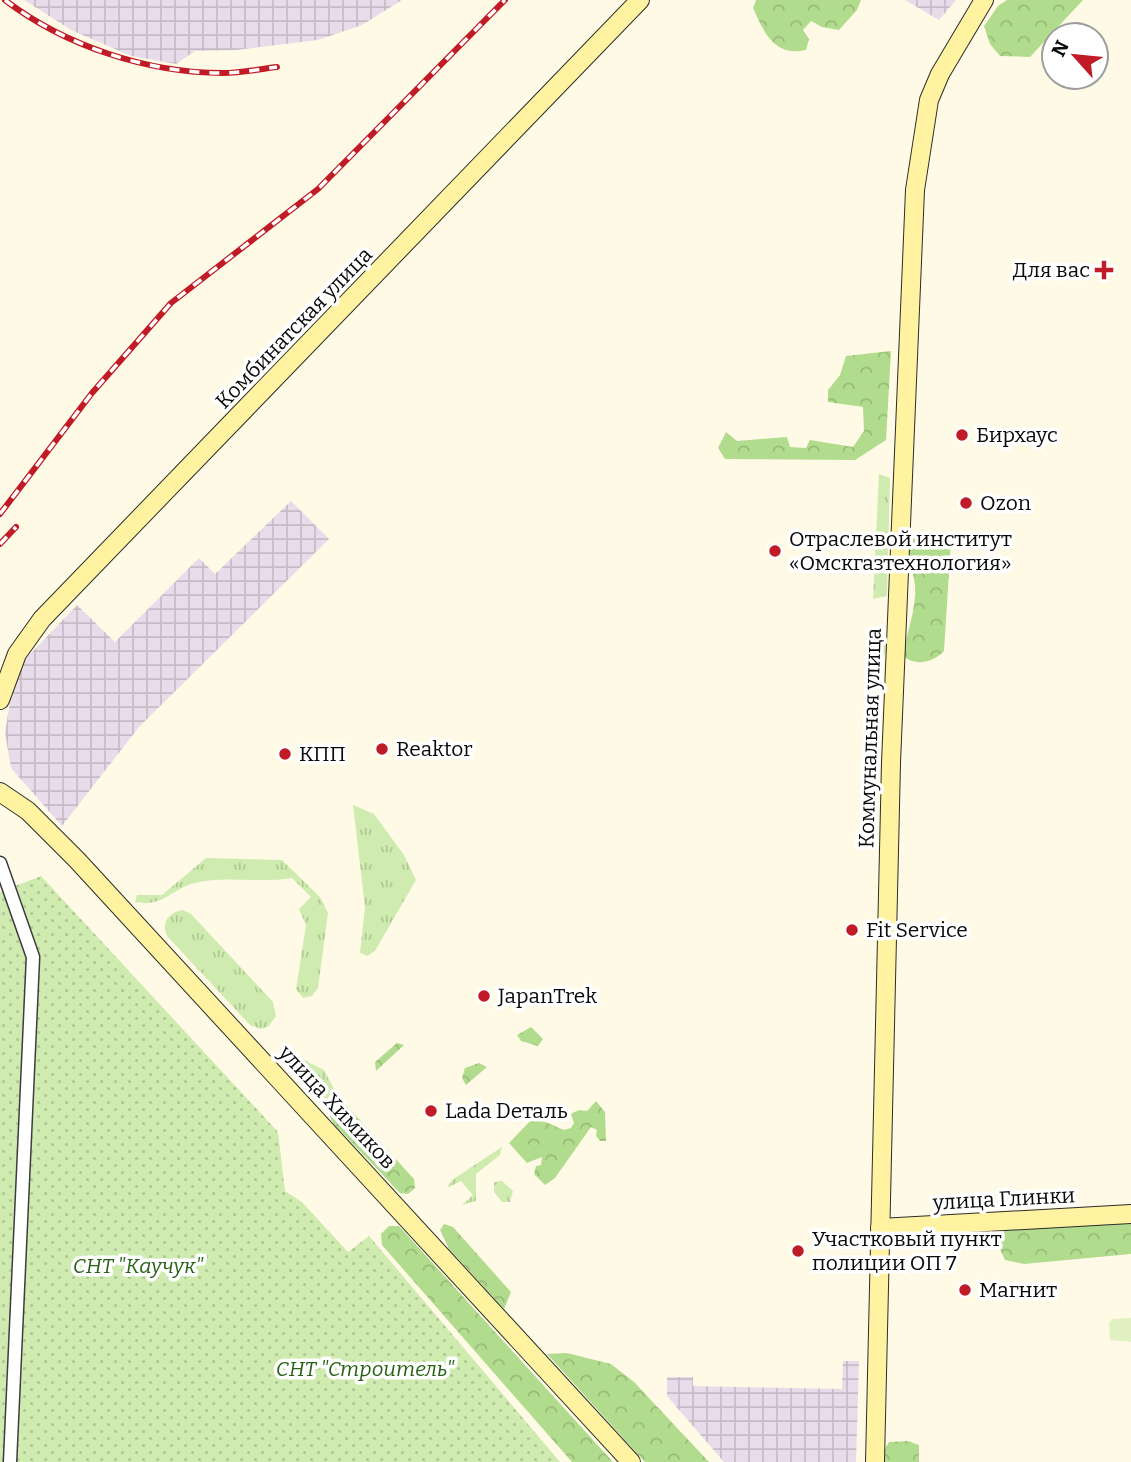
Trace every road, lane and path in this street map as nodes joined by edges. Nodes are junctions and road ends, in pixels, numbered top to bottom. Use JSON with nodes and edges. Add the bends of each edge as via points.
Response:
{"nodes":[{"id":1,"x":640,"y":0,"type":"edge"},
{"id":2,"x":984,"y":0,"type":"edge"},
{"id":3,"x":997,"y":0,"type":"edge"},
{"id":4,"x":969,"y":26,"type":"junction"},
{"id":5,"x":0,"y":700,"type":"edge"},
{"id":6,"x":0,"y":792,"type":"edge"},
{"id":7,"x":0,"y":863,"type":"edge"},
{"id":8,"x":1131,"y":1214,"type":"edge"},
{"id":9,"x":880,"y":1228,"type":"junction"},
{"id":10,"x":10,"y":1462,"type":"edge"},
{"id":11,"x":631,"y":1462,"type":"edge"},
{"id":12,"x":874,"y":1462,"type":"edge"}],
"edges":[{"from":1,"to":5,"type":"main road","name":"Комбинатская улица","via":[[42,619],[17,654]]},
{"from":2,"to":4,"type":"main road","name":"Коммунальная улица"},
{"from":3,"to":4,"type":"main road","name":"Коммунальная улица"},
{"from":4,"to":9,"type":"main road","name":"Коммунальная улица","via":[[929,100],[915,190],[891,763]]},
{"from":6,"to":11,"type":"main road","name":"улица Химиков","via":[[28,811],[77,860]]},
{"from":7,"to":10,"type":"street","via":[[33,957]]},
{"from":8,"to":9,"type":"main road","name":"улица Глинки"},
{"from":9,"to":12,"type":"main road","name":"Коммунальная улица"}]}
